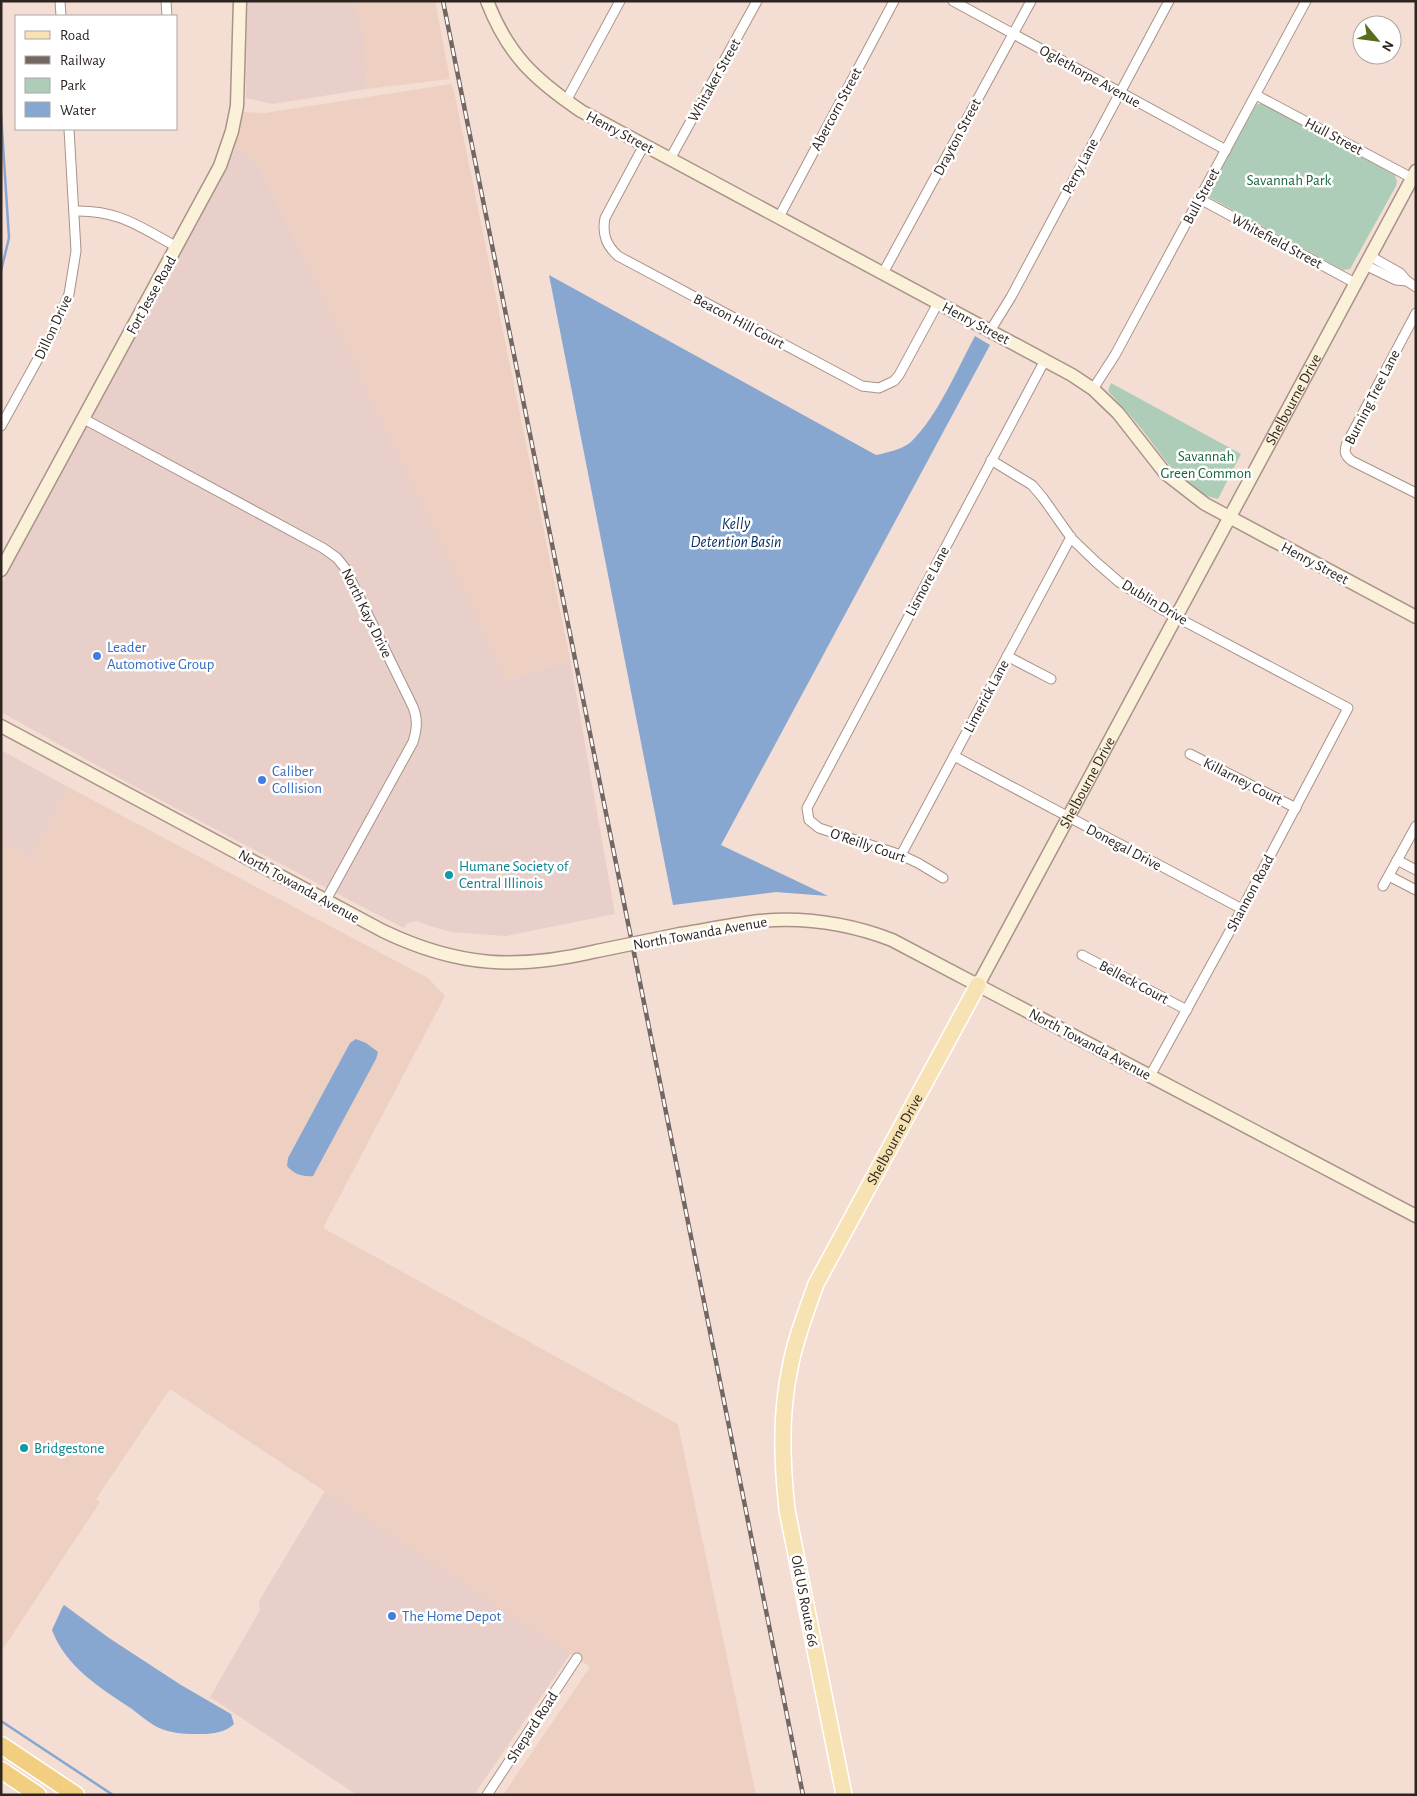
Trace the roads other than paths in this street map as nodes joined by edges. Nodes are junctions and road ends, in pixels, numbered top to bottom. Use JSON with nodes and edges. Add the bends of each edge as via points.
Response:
{"nodes":[{"id":1,"x":60,"y":1,"type":"edge"},
{"id":2,"x":166,"y":1,"type":"edge"},
{"id":3,"x":240,"y":1,"type":"edge"},
{"id":4,"x":487,"y":1,"type":"edge"},
{"id":5,"x":620,"y":1,"type":"edge"},
{"id":6,"x":757,"y":1,"type":"edge"},
{"id":7,"x":894,"y":1,"type":"edge"},
{"id":8,"x":953,"y":1,"type":"edge"},
{"id":9,"x":1031,"y":1,"type":"edge"},
{"id":10,"x":1169,"y":1,"type":"edge"},
{"id":11,"x":1306,"y":1,"type":"edge"},
{"id":12,"x":61,"y":15,"type":"edge"},
{"id":13,"x":167,"y":15,"type":"edge"},
{"id":14,"x":1013,"y":34,"type":"junction"},
{"id":15,"x":1120,"y":92,"type":"junction"},
{"id":16,"x":1256,"y":95,"type":"junction"},
{"id":17,"x":566,"y":101,"type":"junction"},
{"id":18,"x":69,"y":130,"type":"edge"},
{"id":19,"x":644,"y":145,"type":"junction"},
{"id":20,"x":1226,"y":150,"type":"junction"},
{"id":21,"x":670,"y":159,"type":"junction"},
{"id":22,"x":1414,"y":174,"type":"edge"},
{"id":23,"x":1200,"y":199,"type":"junction"},
{"id":24,"x":75,"y":211,"type":"junction"},
{"id":25,"x":779,"y":217,"type":"junction"},
{"id":26,"x":177,"y":247,"type":"junction"},
{"id":27,"x":1368,"y":261,"type":"junction"},
{"id":28,"x":883,"y":273,"type":"junction"},
{"id":29,"x":1355,"y":283,"type":"junction"},
{"id":30,"x":1416,"y":287,"type":"edge"},
{"id":31,"x":938,"y":303,"type":"junction"},
{"id":32,"x":1416,"y":313,"type":"edge"},
{"id":33,"x":990,"y":331,"type":"junction"},
{"id":34,"x":1044,"y":360,"type":"junction"},
{"id":35,"x":1093,"y":389,"type":"junction"},
{"id":36,"x":84,"y":419,"type":"junction"},
{"id":37,"x":1,"y":426,"type":"edge"},
{"id":38,"x":991,"y":460,"type":"junction"},
{"id":39,"x":1416,"y":493,"type":"edge"},
{"id":40,"x":1229,"y":518,"type":"junction"},
{"id":41,"x":1071,"y":537,"type":"junction"},
{"id":42,"x":1,"y":570,"type":"edge"},
{"id":43,"x":1175,"y":616,"type":"junction"},
{"id":44,"x":1416,"y":617,"type":"edge"},
{"id":45,"x":1007,"y":656,"type":"junction"},
{"id":46,"x":1051,"y":679,"type":"dead end"},
{"id":47,"x":1348,"y":708,"type":"joint"},
{"id":48,"x":1,"y":726,"type":"edge"},
{"id":49,"x":1190,"y":754,"type":"dead end"},
{"id":50,"x":954,"y":756,"type":"junction"},
{"id":51,"x":809,"y":802,"type":"joint"},
{"id":52,"x":1296,"y":808,"type":"junction"},
{"id":53,"x":1067,"y":816,"type":"junction"},
{"id":54,"x":1416,"y":826,"type":"edge"},
{"id":55,"x":901,"y":855,"type":"junction"},
{"id":56,"x":1397,"y":860,"type":"junction"},
{"id":57,"x":1416,"y":870,"type":"edge"},
{"id":58,"x":1389,"y":876,"type":"junction"},
{"id":59,"x":943,"y":878,"type":"dead end"},
{"id":60,"x":1383,"y":886,"type":"dead end"},
{"id":61,"x":1416,"y":890,"type":"edge"},
{"id":62,"x":326,"y":900,"type":"junction"},
{"id":63,"x":1242,"y":909,"type":"junction"},
{"id":64,"x":1082,"y":955,"type":"dead end"},
{"id":65,"x":978,"y":985,"type":"junction"},
{"id":66,"x":1186,"y":1010,"type":"junction"},
{"id":67,"x":1150,"y":1076,"type":"junction"},
{"id":68,"x":1416,"y":1216,"type":"edge"},
{"id":69,"x":784,"y":1405,"type":"joint"},
{"id":70,"x":577,"y":1658,"type":"dead end"},
{"id":71,"x":1,"y":1745,"type":"edge"},
{"id":72,"x":1,"y":1770,"type":"edge"},
{"id":73,"x":38,"y":1795,"type":"edge"},
{"id":74,"x":76,"y":1795,"type":"edge"},
{"id":75,"x":486,"y":1795,"type":"edge"},
{"id":76,"x":844,"y":1795,"type":"edge"}],
"edges":[{"from":1,"to":12,"type":"street"},
{"from":2,"to":13,"type":"street"},
{"from":3,"to":26,"type":"main road","name":"Fort Jesse Road","via":[[237,106],[232,131],[220,166]]},
{"from":4,"to":17,"type":"main road","name":"Henry Street","via":[[516,56],[534,76]]},
{"from":5,"to":17,"type":"street"},
{"from":6,"to":21,"type":"street","name":"Whitaker Street"},
{"from":7,"to":25,"type":"street","name":"Abercorn Street"},
{"from":8,"to":14,"type":"street","name":"Oglethorpe Avenue"},
{"from":9,"to":14,"type":"street","name":"Drayton Street"},
{"from":10,"to":15,"type":"street","name":"Perry Lane"},
{"from":11,"to":16,"type":"street","name":"Bull Street"},
{"from":14,"to":15,"type":"street","name":"Oglethorpe Avenue"},
{"from":14,"to":28,"type":"street","name":"Drayton Street"},
{"from":15,"to":20,"type":"street","name":"Oglethorpe Avenue"},
{"from":15,"to":33,"type":"street","name":"Perry Lane"},
{"from":16,"to":20,"type":"street","name":"Bull Street"},
{"from":16,"to":22,"type":"street","name":"Hull Street"},
{"from":17,"to":19,"type":"main road","name":"Henry Street"},
{"from":18,"to":24,"type":"street","name":"Dillon Drive"},
{"from":19,"to":21,"type":"main road","name":"Henry Street"},
{"from":19,"to":31,"type":"street","name":"Beacon Hill Court","via":[[605,218],[604,236],[618,256],[870,388],[887,385],[899,375]]},
{"from":20,"to":23,"type":"street","name":"Bull Street"},
{"from":21,"to":25,"type":"main road","name":"Henry Street"},
{"from":22,"to":27,"type":"main road","name":"Shelbourne Drive"},
{"from":23,"to":29,"type":"street","name":"Whitefield Street"},
{"from":23,"to":35,"type":"street","name":"Bull Street"},
{"from":24,"to":26,"type":"street","via":[[123,217]]},
{"from":24,"to":37,"type":"street","name":"Dillon Drive","via":[[76,251],[69,294],[55,328]]},
{"from":25,"to":28,"type":"main road","name":"Henry Street"},
{"from":26,"to":36,"type":"main road","name":"Fort Jesse Road"},
{"from":27,"to":29,"type":"main road","name":"Shelbourne Drive"},
{"from":27,"to":30,"type":"street","via":[[1400,273]]},
{"from":28,"to":31,"type":"main road","name":"Henry Street"},
{"from":29,"to":40,"type":"main road","name":"Shelbourne Drive"},
{"from":31,"to":33,"type":"main road","name":"Henry Street"},
{"from":32,"to":39,"type":"street","name":"Burning Tree Lane","via":[[1347,443],[1346,455]]},
{"from":33,"to":34,"type":"main road","name":"Henry Street"},
{"from":34,"to":35,"type":"main road","name":"Henry Street"},
{"from":34,"to":38,"type":"street","name":"Lismore Lane"},
{"from":35,"to":40,"type":"main road","name":"Henry Street","via":[[1118,413],[1165,473]]},
{"from":36,"to":42,"type":"main road","name":"Fort Jesse Road"},
{"from":36,"to":62,"type":"street","name":"North Kays Drive","via":[[323,548],[345,568],[413,707],[417,728],[413,742]]},
{"from":38,"to":41,"type":"street","name":"Dublin Drive","via":[[1032,485]]},
{"from":38,"to":51,"type":"street","name":"Lismore Lane"},
{"from":40,"to":43,"type":"main road","name":"Shelbourne Drive"},
{"from":40,"to":44,"type":"main road","name":"Henry Street"},
{"from":41,"to":43,"type":"street","name":"Dublin Drive","via":[[1119,582]]},
{"from":41,"to":45,"type":"street","name":"Limerick Lane"},
{"from":43,"to":47,"type":"street","name":"Dublin Drive"},
{"from":43,"to":53,"type":"main road","name":"Shelbourne Drive"},
{"from":45,"to":46,"type":"street"},
{"from":45,"to":50,"type":"street","name":"Limerick Lane"},
{"from":47,"to":52,"type":"street","name":"Shannon Road"},
{"from":48,"to":62,"type":"main road","name":"North Towanda Avenue"},
{"from":49,"to":52,"type":"street","name":"Killarney Court"},
{"from":50,"to":53,"type":"street","name":"Donegal Drive"},
{"from":50,"to":55,"type":"street","name":"Limerick Lane"},
{"from":51,"to":55,"type":"street","name":"O'Reilly Court","via":[[807,814],[813,825]]},
{"from":52,"to":63,"type":"street","name":"Shannon Road"},
{"from":53,"to":63,"type":"street","name":"Donegal Drive"},
{"from":53,"to":65,"type":"main road","name":"Shelbourne Drive"},
{"from":54,"to":56,"type":"street"},
{"from":55,"to":59,"type":"street","name":"O'Reilly Court"},
{"from":56,"to":57,"type":"street"},
{"from":56,"to":58,"type":"street"},
{"from":58,"to":60,"type":"street"},
{"from":58,"to":61,"type":"street"},
{"from":62,"to":65,"type":"main road","name":"North Towanda Avenue","bridge":true,"via":[[408,943],[452,956],[509,964],[566,958],[759,921],[831,923],[892,940]]},
{"from":63,"to":66,"type":"street","name":"Shannon Road"},
{"from":64,"to":66,"type":"street","name":"Belleck Court"},
{"from":65,"to":67,"type":"main road","name":"North Towanda Avenue"},
{"from":65,"to":69,"type":"main road","name":"Shelbourne Drive","via":[[816,1284],[798,1337]]},
{"from":66,"to":67,"type":"street","name":"Shannon Road"},
{"from":67,"to":68,"type":"main road","name":"North Towanda Avenue"},
{"from":69,"to":76,"type":"main road","name":"Old US Route 66","via":[[782,1435],[787,1510]]},
{"from":70,"to":75,"type":"street","name":"Shepard Road"},
{"from":71,"to":74,"type":"highway"},
{"from":72,"to":73,"type":"highway"}]}
